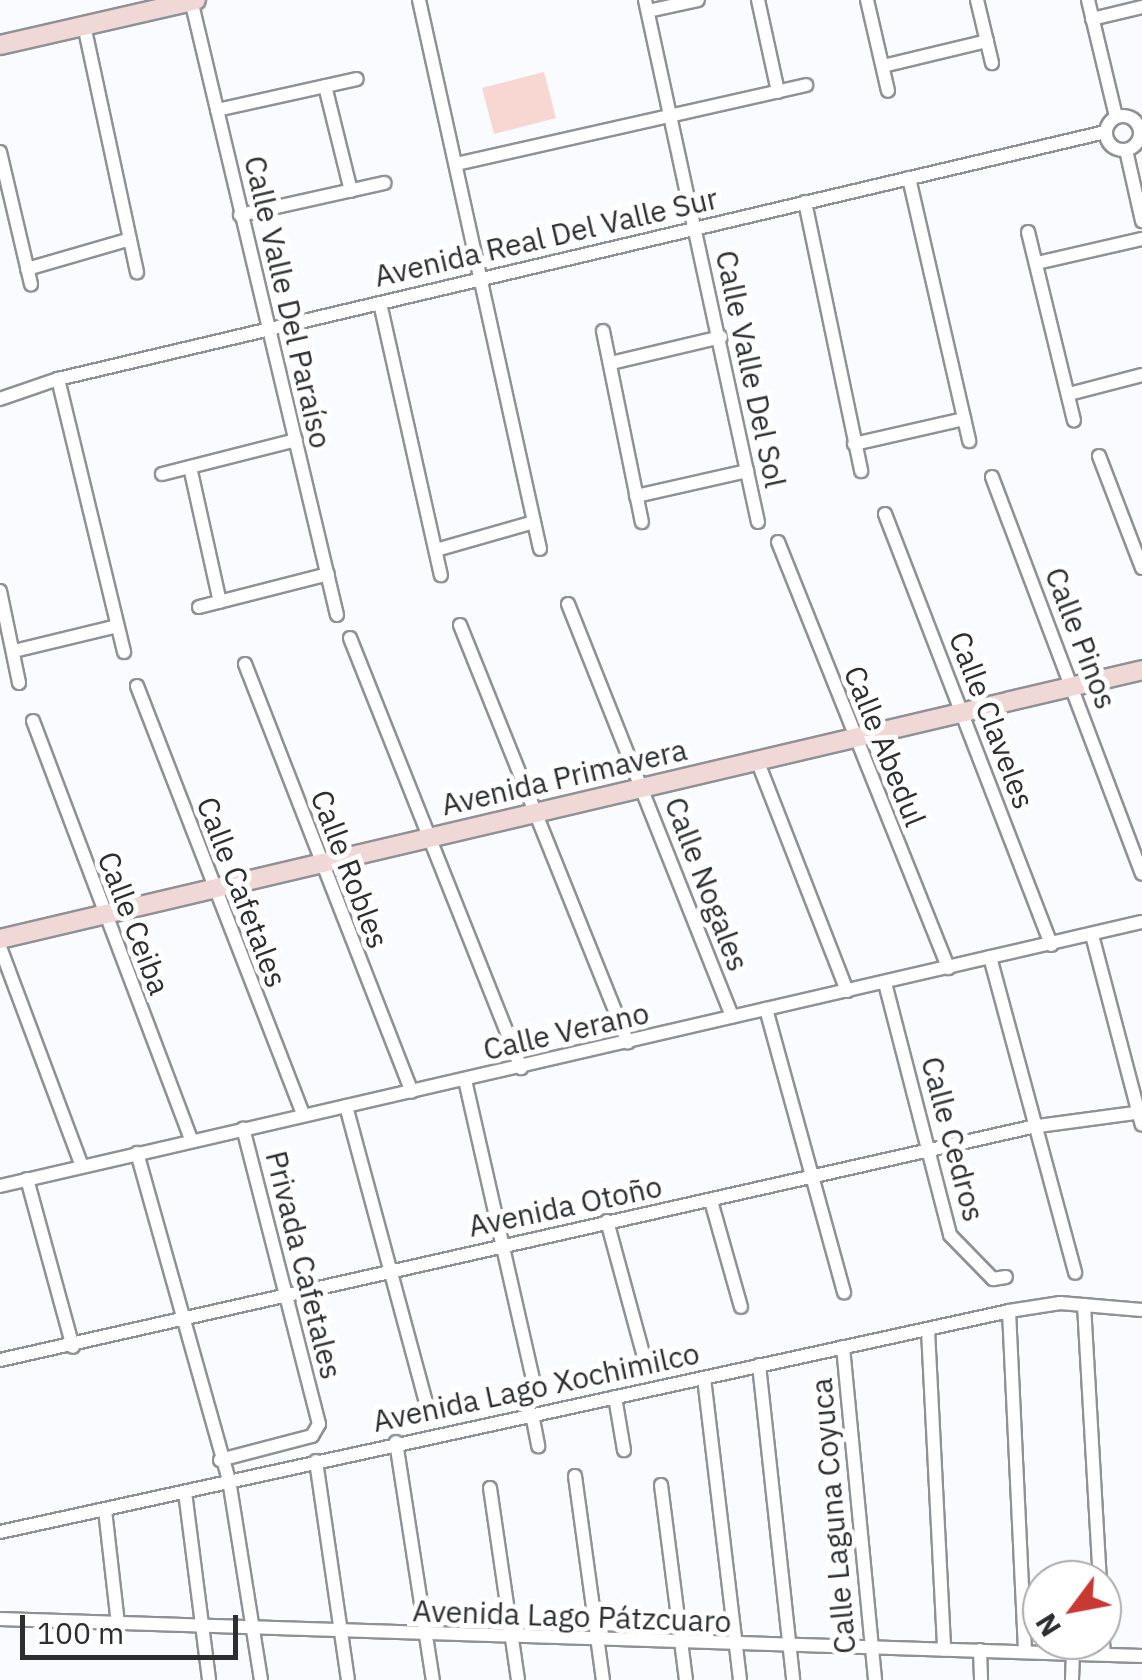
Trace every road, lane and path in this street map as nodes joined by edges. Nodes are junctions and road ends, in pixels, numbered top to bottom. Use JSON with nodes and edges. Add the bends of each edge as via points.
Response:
{"nodes":[{"id":1,"x":193,"y":0,"type":"edge"},
{"id":2,"x":419,"y":0,"type":"edge"},
{"id":3,"x":698,"y":0,"type":"edge"},
{"id":4,"x":758,"y":0,"type":"edge"},
{"id":5,"x":867,"y":0,"type":"edge"},
{"id":6,"x":976,"y":0,"type":"edge"},
{"id":7,"x":1088,"y":0,"type":"edge"},
{"id":8,"x":646,"y":6,"type":"edge"},
{"id":9,"x":1142,"y":7,"type":"edge"},
{"id":10,"x":1092,"y":19,"type":"junction"},
{"id":11,"x":84,"y":25,"type":"junction"},
{"id":12,"x":986,"y":40,"type":"junction"},
{"id":13,"x":0,"y":45,"type":"edge"},
{"id":14,"x":992,"y":63,"type":"dead end"},
{"id":15,"x":883,"y":66,"type":"junction"},
{"id":16,"x":357,"y":78,"type":"dead end"},
{"id":17,"x":806,"y":85,"type":"dead end"},
{"id":18,"x":325,"y":86,"type":"junction"},
{"id":19,"x":888,"y":90,"type":"dead end"},
{"id":20,"x":778,"y":92,"type":"junction"},
{"id":21,"x":217,"y":110,"type":"junction"},
{"id":22,"x":672,"y":116,"type":"junction"},
{"id":23,"x":1116,"y":117,"type":"junction"},
{"id":24,"x":1139,"y":122,"type":"edge"},
{"id":25,"x":1106,"y":132,"type":"junction"},
{"id":26,"x":1135,"y":145,"type":"edge"},
{"id":27,"x":0,"y":152,"type":"edge"},
{"id":28,"x":456,"y":164,"type":"junction"},
{"id":29,"x":909,"y":178,"type":"junction"},
{"id":30,"x":384,"y":183,"type":"dead end"},
{"id":31,"x":351,"y":191,"type":"junction"},
{"id":32,"x":805,"y":202,"type":"junction"},
{"id":33,"x":240,"y":215,"type":"junction"},
{"id":34,"x":1142,"y":221,"type":"edge"},
{"id":35,"x":696,"y":226,"type":"junction"},
{"id":36,"x":1028,"y":232,"type":"dead end"},
{"id":37,"x":1142,"y":238,"type":"edge"},
{"id":38,"x":130,"y":240,"type":"junction"},
{"id":39,"x":1037,"y":263,"type":"junction"},
{"id":40,"x":27,"y":268,"type":"junction"},
{"id":41,"x":137,"y":272,"type":"dead end"},
{"id":42,"x":482,"y":279,"type":"junction"},
{"id":43,"x":31,"y":284,"type":"dead end"},
{"id":44,"x":380,"y":303,"type":"junction"},
{"id":45,"x":267,"y":330,"type":"junction"},
{"id":46,"x":603,"y":331,"type":"dead end"},
{"id":47,"x":721,"y":337,"type":"junction"},
{"id":48,"x":612,"y":363,"type":"junction"},
{"id":49,"x":1142,"y":375,"type":"edge"},
{"id":50,"x":58,"y":379,"type":"junction"},
{"id":51,"x":1069,"y":394,"type":"junction"},
{"id":52,"x":0,"y":399,"type":"edge"},
{"id":53,"x":964,"y":419,"type":"junction"},
{"id":54,"x":1074,"y":420,"type":"dead end"},
{"id":55,"x":296,"y":440,"type":"junction"},
{"id":56,"x":970,"y":441,"type":"dead end"},
{"id":57,"x":854,"y":444,"type":"junction"},
{"id":58,"x":1099,"y":456,"type":"dead end"},
{"id":59,"x":190,"y":467,"type":"junction"},
{"id":60,"x":746,"y":471,"type":"junction"},
{"id":61,"x":860,"y":471,"type":"dead end"},
{"id":62,"x":162,"y":474,"type":"dead end"},
{"id":63,"x":992,"y":477,"type":"dead end"},
{"id":64,"x":636,"y":496,"type":"junction"},
{"id":65,"x":885,"y":514,"type":"dead end"},
{"id":66,"x":534,"y":522,"type":"junction"},
{"id":67,"x":642,"y":522,"type":"dead end"},
{"id":68,"x":758,"y":522,"type":"dead end"},
{"id":69,"x":778,"y":542,"type":"dead end"},
{"id":70,"x":540,"y":548,"type":"dead end"},
{"id":71,"x":436,"y":550,"type":"junction"},
{"id":72,"x":1142,"y":568,"type":"edge"},
{"id":73,"x":328,"y":574,"type":"junction"},
{"id":74,"x":442,"y":574,"type":"dead end"},
{"id":75,"x":0,"y":591,"type":"edge"},
{"id":76,"x":220,"y":602,"type":"junction"},
{"id":77,"x":568,"y":604,"type":"dead end"},
{"id":78,"x":199,"y":607,"type":"dead end"},
{"id":79,"x":337,"y":615,"type":"dead end"},
{"id":80,"x":460,"y":625,"type":"dead end"},
{"id":81,"x":117,"y":626,"type":"junction"},
{"id":82,"x":350,"y":638,"type":"dead end"},
{"id":83,"x":14,"y":651,"type":"junction"},
{"id":84,"x":124,"y":652,"type":"dead end"},
{"id":85,"x":244,"y":664,"type":"dead end"},
{"id":86,"x":1142,"y":670,"type":"edge"},
{"id":87,"x":19,"y":684,"type":"dead end"},
{"id":88,"x":137,"y":686,"type":"dead end"},
{"id":89,"x":1074,"y":686,"type":"junction"},
{"id":90,"x":963,"y":714,"type":"junction"},
{"id":91,"x":33,"y":721,"type":"dead end"},
{"id":92,"x":855,"y":738,"type":"junction"},
{"id":93,"x":758,"y":760,"type":"junction"},
{"id":94,"x":642,"y":786,"type":"junction"},
{"id":95,"x":533,"y":811,"type":"junction"},
{"id":96,"x":426,"y":838,"type":"junction"},
{"id":97,"x":320,"y":866,"type":"junction"},
{"id":98,"x":1142,"y":874,"type":"edge"},
{"id":99,"x":213,"y":892,"type":"junction"},
{"id":100,"x":103,"y":915,"type":"junction"},
{"id":101,"x":1142,"y":922,"type":"edge"},
{"id":102,"x":1092,"y":935,"type":"junction"},
{"id":103,"x":0,"y":939,"type":"edge"},
{"id":104,"x":1052,"y":944,"type":"junction"},
{"id":105,"x":0,"y":948,"type":"edge"},
{"id":106,"x":990,"y":957,"type":"junction"},
{"id":107,"x":948,"y":968,"type":"junction"},
{"id":108,"x":885,"y":984,"type":"junction"},
{"id":109,"x":847,"y":991,"type":"junction"},
{"id":110,"x":766,"y":1009,"type":"junction"},
{"id":111,"x":732,"y":1016,"type":"junction"},
{"id":112,"x":628,"y":1043,"type":"junction"},
{"id":113,"x":521,"y":1068,"type":"junction"},
{"id":114,"x":466,"y":1080,"type":"junction"},
{"id":115,"x":412,"y":1092,"type":"junction"},
{"id":116,"x":346,"y":1106,"type":"junction"},
{"id":117,"x":303,"y":1115,"type":"junction"},
{"id":118,"x":1141,"y":1117,"type":"edge"},
{"id":119,"x":1032,"y":1127,"type":"junction"},
{"id":120,"x":243,"y":1129,"type":"junction"},
{"id":121,"x":190,"y":1140,"type":"junction"},
{"id":122,"x":930,"y":1150,"type":"junction"},
{"id":123,"x":137,"y":1153,"type":"junction"},
{"id":124,"x":82,"y":1166,"type":"junction"},
{"id":125,"x":816,"y":1176,"type":"junction"},
{"id":126,"x":28,"y":1179,"type":"junction"},
{"id":127,"x":0,"y":1186,"type":"edge"},
{"id":128,"x":711,"y":1201,"type":"junction"},
{"id":129,"x":608,"y":1221,"type":"junction"},
{"id":130,"x":506,"y":1244,"type":"junction"},
{"id":131,"x":393,"y":1268,"type":"junction"},
{"id":132,"x":1075,"y":1274,"type":"dead end"},
{"id":133,"x":1006,"y":1278,"type":"dead end"},
{"id":134,"x":287,"y":1292,"type":"junction"},
{"id":135,"x":844,"y":1292,"type":"dead end"},
{"id":136,"x":1084,"y":1305,"type":"junction"},
{"id":137,"x":741,"y":1307,"type":"dead end"},
{"id":138,"x":1142,"y":1310,"type":"edge"},
{"id":139,"x":1008,"y":1311,"type":"junction"},
{"id":140,"x":180,"y":1320,"type":"junction"},
{"id":141,"x":928,"y":1330,"type":"junction"},
{"id":142,"x":73,"y":1347,"type":"junction"},
{"id":143,"x":843,"y":1347,"type":"junction"},
{"id":144,"x":0,"y":1360,"type":"edge"},
{"id":145,"x":646,"y":1365,"type":"dead end"},
{"id":146,"x":759,"y":1366,"type":"junction"},
{"id":147,"x":704,"y":1378,"type":"junction"},
{"id":148,"x":534,"y":1380,"type":"dead end"},
{"id":149,"x":615,"y":1397,"type":"junction"},
{"id":150,"x":429,"y":1413,"type":"dead end"},
{"id":151,"x":532,"y":1414,"type":"junction"},
{"id":152,"x":396,"y":1442,"type":"junction"},
{"id":153,"x":538,"y":1446,"type":"dead end"},
{"id":154,"x":624,"y":1450,"type":"dead end"},
{"id":155,"x":220,"y":1460,"type":"junction"},
{"id":156,"x":316,"y":1461,"type":"junction"},
{"id":157,"x":575,"y":1476,"type":"dead end"},
{"id":158,"x":229,"y":1480,"type":"junction"},
{"id":159,"x":662,"y":1485,"type":"dead end"},
{"id":160,"x":490,"y":1488,"type":"dead end"},
{"id":161,"x":185,"y":1492,"type":"junction"},
{"id":162,"x":105,"y":1510,"type":"junction"},
{"id":163,"x":0,"y":1532,"type":"edge"},
{"id":164,"x":1099,"y":1560,"type":"edge"},
{"id":165,"x":1022,"y":1590,"type":"edge"},
{"id":166,"x":0,"y":1620,"type":"edge"},
{"id":167,"x":118,"y":1624,"type":"junction"},
{"id":168,"x":205,"y":1628,"type":"junction"},
{"id":169,"x":256,"y":1631,"type":"junction"},
{"id":170,"x":342,"y":1634,"type":"junction"},
{"id":171,"x":512,"y":1636,"type":"junction"},
{"id":172,"x":427,"y":1637,"type":"junction"},
{"id":173,"x":596,"y":1639,"type":"junction"},
{"id":174,"x":681,"y":1644,"type":"junction"},
{"id":175,"x":735,"y":1645,"type":"junction"},
{"id":176,"x":787,"y":1647,"type":"junction"},
{"id":177,"x":868,"y":1649,"type":"junction"},
{"id":178,"x":944,"y":1650,"type":"junction"},
{"id":179,"x":980,"y":1650,"type":"junction"},
{"id":180,"x":1022,"y":1650,"type":"edge"},
{"id":181,"x":209,"y":1680,"type":"edge"},
{"id":182,"x":262,"y":1680,"type":"edge"},
{"id":183,"x":348,"y":1680,"type":"edge"},
{"id":184,"x":434,"y":1680,"type":"edge"},
{"id":185,"x":518,"y":1680,"type":"edge"},
{"id":186,"x":602,"y":1680,"type":"edge"},
{"id":187,"x":686,"y":1680,"type":"edge"},
{"id":188,"x":740,"y":1680,"type":"edge"},
{"id":189,"x":794,"y":1680,"type":"edge"},
{"id":190,"x":875,"y":1680,"type":"edge"},
{"id":191,"x":981,"y":1680,"type":"edge"}],
"edges":[{"from":1,"to":11,"type":"street"},
{"from":1,"to":21,"type":"street","name":"Calle Valle Del Paraíso"},
{"from":2,"to":28,"type":"street"},
{"from":3,"to":8,"type":"street"},
{"from":4,"to":20,"type":"street"},
{"from":5,"to":15,"type":"street"},
{"from":6,"to":12,"type":"street"},
{"from":7,"to":10,"type":"street"},
{"from":8,"to":22,"type":"street","name":"Calle Valle Del Sol"},
{"from":9,"to":10,"type":"street"},
{"from":10,"to":23,"type":"street"},
{"from":11,"to":13,"type":"street"},
{"from":11,"to":38,"type":"street"},
{"from":12,"to":14,"type":"street"},
{"from":12,"to":15,"type":"street"},
{"from":15,"to":19,"type":"street"},
{"from":16,"to":18,"type":"street"},
{"from":17,"to":20,"type":"street"},
{"from":18,"to":21,"type":"street"},
{"from":18,"to":31,"type":"street"},
{"from":20,"to":22,"type":"street"},
{"from":21,"to":33,"type":"street","name":"Calle Valle Del Paraíso"},
{"from":22,"to":28,"type":"street"},
{"from":22,"to":35,"type":"street","name":"Calle Valle Del Sol"},
{"from":23,"to":24,"type":"street"},
{"from":23,"to":25,"type":"street"},
{"from":24,"to":26,"type":"street"},
{"from":25,"to":26,"type":"street","via":[[1116,148]]},
{"from":25,"to":29,"type":"street","name":"Avenida Real Del Valle Sur"},
{"from":26,"to":34,"type":"street"},
{"from":27,"to":40,"type":"street"},
{"from":28,"to":42,"type":"street"},
{"from":29,"to":32,"type":"street","name":"Avenida Real Del Valle Sur"},
{"from":29,"to":53,"type":"street"},
{"from":30,"to":31,"type":"street"},
{"from":31,"to":33,"type":"street"},
{"from":32,"to":35,"type":"street","name":"Avenida Real Del Valle Sur"},
{"from":32,"to":57,"type":"street"},
{"from":33,"to":45,"type":"street","name":"Calle Valle Del Paraíso"},
{"from":35,"to":42,"type":"street","name":"Avenida Real Del Valle Sur"},
{"from":35,"to":47,"type":"street","name":"Calle Valle Del Sol"},
{"from":36,"to":39,"type":"street"},
{"from":37,"to":39,"type":"street"},
{"from":38,"to":40,"type":"street"},
{"from":38,"to":41,"type":"street"},
{"from":39,"to":51,"type":"street"},
{"from":40,"to":43,"type":"street"},
{"from":42,"to":44,"type":"street","name":"Avenida Real Del Valle Sur"},
{"from":42,"to":66,"type":"street"},
{"from":44,"to":45,"type":"street","name":"Avenida Real Del Valle Sur"},
{"from":44,"to":71,"type":"street"},
{"from":45,"to":50,"type":"street","name":"Avenida Real Del Valle Sur"},
{"from":45,"to":55,"type":"street","name":"Calle Valle Del Paraíso"},
{"from":46,"to":48,"type":"street"},
{"from":47,"to":48,"type":"street"},
{"from":47,"to":60,"type":"street","name":"Calle Valle Del Sol"},
{"from":48,"to":64,"type":"street"},
{"from":49,"to":51,"type":"street"},
{"from":50,"to":52,"type":"street","name":"Avenida Real Del Valle Sur"},
{"from":50,"to":81,"type":"street"},
{"from":51,"to":54,"type":"street"},
{"from":53,"to":56,"type":"street"},
{"from":53,"to":57,"type":"street"},
{"from":55,"to":59,"type":"street"},
{"from":55,"to":73,"type":"street","name":"Calle Valle Del Paraíso"},
{"from":57,"to":61,"type":"street"},
{"from":58,"to":72,"type":"street"},
{"from":59,"to":62,"type":"street"},
{"from":59,"to":76,"type":"street"},
{"from":60,"to":64,"type":"street"},
{"from":60,"to":68,"type":"street","name":"Calle Valle Del Sol"},
{"from":63,"to":89,"type":"street","name":"Calle Pinos"},
{"from":64,"to":67,"type":"street"},
{"from":65,"to":90,"type":"street","name":"Calle Claveles"},
{"from":66,"to":70,"type":"street"},
{"from":66,"to":71,"type":"street"},
{"from":69,"to":92,"type":"street","name":"Calle Abedul"},
{"from":71,"to":74,"type":"street"},
{"from":73,"to":76,"type":"street"},
{"from":73,"to":79,"type":"street","name":"Calle Valle Del Paraíso"},
{"from":75,"to":83,"type":"street"},
{"from":76,"to":78,"type":"street"},
{"from":77,"to":94,"type":"street","name":"Calle Nogales"},
{"from":80,"to":95,"type":"street"},
{"from":81,"to":83,"type":"street"},
{"from":81,"to":84,"type":"street"},
{"from":82,"to":96,"type":"street"},
{"from":83,"to":87,"type":"street"},
{"from":85,"to":97,"type":"street","name":"Calle Robles"},
{"from":86,"to":89,"type":"street","name":"Avenida Primavera"},
{"from":88,"to":99,"type":"street","name":"Calle Cafetales"},
{"from":89,"to":90,"type":"street","name":"Avenida Primavera"},
{"from":89,"to":98,"type":"street","name":"Calle Pinos"},
{"from":90,"to":92,"type":"street","name":"Avenida Primavera"},
{"from":90,"to":104,"type":"street","name":"Calle Claveles"},
{"from":91,"to":100,"type":"street","name":"Calle Ceiba"},
{"from":92,"to":93,"type":"street","name":"Avenida Primavera"},
{"from":92,"to":107,"type":"street","name":"Calle Abedul"},
{"from":93,"to":94,"type":"street","name":"Avenida Primavera"},
{"from":93,"to":109,"type":"street"},
{"from":94,"to":95,"type":"street","name":"Avenida Primavera"},
{"from":94,"to":111,"type":"street","name":"Calle Nogales"},
{"from":95,"to":96,"type":"street","name":"Avenida Primavera"},
{"from":95,"to":112,"type":"street"},
{"from":96,"to":97,"type":"street","name":"Avenida Primavera"},
{"from":96,"to":113,"type":"street"},
{"from":97,"to":99,"type":"street","name":"Avenida Primavera"},
{"from":97,"to":115,"type":"street","name":"Calle Robles"},
{"from":99,"to":100,"type":"street","name":"Avenida Primavera"},
{"from":99,"to":117,"type":"street","name":"Calle Cafetales"},
{"from":100,"to":103,"type":"street","name":"Avenida Primavera"},
{"from":100,"to":121,"type":"street","name":"Calle Ceiba"},
{"from":101,"to":102,"type":"street","name":"Calle Verano"},
{"from":102,"to":104,"type":"street","name":"Calle Verano"},
{"from":102,"to":118,"type":"street"},
{"from":104,"to":106,"type":"street","name":"Calle Verano"},
{"from":105,"to":124,"type":"street"},
{"from":106,"to":107,"type":"street","name":"Calle Verano"},
{"from":106,"to":119,"type":"street"},
{"from":107,"to":108,"type":"street","name":"Calle Verano"},
{"from":108,"to":109,"type":"street","name":"Calle Verano"},
{"from":108,"to":122,"type":"street","name":"Calle Cedros"},
{"from":109,"to":110,"type":"street","name":"Calle Verano"},
{"from":110,"to":111,"type":"street","name":"Calle Verano"},
{"from":110,"to":125,"type":"street"},
{"from":111,"to":112,"type":"street","name":"Calle Verano"},
{"from":112,"to":113,"type":"street","name":"Calle Verano"},
{"from":113,"to":114,"type":"street","name":"Calle Verano"},
{"from":114,"to":115,"type":"street","name":"Calle Verano"},
{"from":114,"to":130,"type":"street"},
{"from":115,"to":116,"type":"street","name":"Calle Verano"},
{"from":116,"to":117,"type":"street","name":"Calle Verano"},
{"from":116,"to":131,"type":"street"},
{"from":117,"to":120,"type":"street","name":"Calle Verano"},
{"from":118,"to":119,"type":"street","name":"Avenida Otoño"},
{"from":119,"to":122,"type":"street","name":"Avenida Otoño"},
{"from":119,"to":132,"type":"street"},
{"from":120,"to":121,"type":"street","name":"Calle Verano"},
{"from":120,"to":134,"type":"street","name":"Privada Cafetales"},
{"from":121,"to":123,"type":"street","name":"Calle Verano"},
{"from":122,"to":125,"type":"street","name":"Avenida Otoño"},
{"from":122,"to":133,"type":"street","name":"Calle Cedros","via":[[950,1235],[993,1279]]},
{"from":123,"to":124,"type":"street","name":"Calle Verano"},
{"from":123,"to":140,"type":"street"},
{"from":124,"to":126,"type":"street","name":"Calle Verano"},
{"from":125,"to":128,"type":"street","name":"Avenida Otoño"},
{"from":125,"to":135,"type":"street"},
{"from":126,"to":127,"type":"street","name":"Calle Verano"},
{"from":126,"to":142,"type":"street"},
{"from":128,"to":129,"type":"street","name":"Avenida Otoño"},
{"from":128,"to":137,"type":"street"},
{"from":129,"to":130,"type":"street","name":"Avenida Otoño"},
{"from":129,"to":145,"type":"street"},
{"from":130,"to":131,"type":"street","name":"Avenida Otoño"},
{"from":130,"to":148,"type":"street"},
{"from":131,"to":134,"type":"street","name":"Avenida Otoño"},
{"from":131,"to":150,"type":"street"},
{"from":134,"to":140,"type":"street","name":"Avenida Otoño"},
{"from":134,"to":155,"type":"street","name":"Privada Cafetales","via":[[318,1432]]},
{"from":136,"to":138,"type":"street","name":"Avenida Lago Xochimilco"},
{"from":136,"to":139,"type":"street","name":"Avenida Lago Xochimilco"},
{"from":136,"to":164,"type":"street"},
{"from":139,"to":141,"type":"street","name":"Avenida Lago Xochimilco"},
{"from":139,"to":165,"type":"street"},
{"from":140,"to":142,"type":"street","name":"Avenida Otoño"},
{"from":140,"to":155,"type":"street"},
{"from":141,"to":143,"type":"street","name":"Avenida Lago Xochimilco"},
{"from":141,"to":178,"type":"street"},
{"from":142,"to":144,"type":"street","name":"Avenida Otoño"},
{"from":143,"to":146,"type":"street","name":"Avenida Lago Xochimilco"},
{"from":143,"to":177,"type":"street","name":"Calle Laguna Coyuca"},
{"from":146,"to":147,"type":"street","name":"Avenida Lago Xochimilco"},
{"from":146,"to":176,"type":"street"},
{"from":147,"to":149,"type":"street","name":"Avenida Lago Xochimilco"},
{"from":147,"to":175,"type":"street"},
{"from":149,"to":151,"type":"street","name":"Avenida Lago Xochimilco"},
{"from":149,"to":154,"type":"street"},
{"from":151,"to":152,"type":"street","name":"Avenida Lago Xochimilco"},
{"from":151,"to":153,"type":"street"},
{"from":152,"to":156,"type":"street","name":"Avenida Lago Xochimilco"},
{"from":152,"to":172,"type":"street"},
{"from":155,"to":158,"type":"street"},
{"from":156,"to":158,"type":"street","name":"Avenida Lago Xochimilco"},
{"from":156,"to":170,"type":"street"},
{"from":157,"to":173,"type":"street"},
{"from":158,"to":161,"type":"street","name":"Avenida Lago Xochimilco"},
{"from":158,"to":169,"type":"street"},
{"from":159,"to":174,"type":"street"},
{"from":160,"to":171,"type":"street"},
{"from":161,"to":162,"type":"street","name":"Avenida Lago Xochimilco"},
{"from":161,"to":168,"type":"street"},
{"from":162,"to":163,"type":"street","name":"Avenida Lago Xochimilco"},
{"from":162,"to":167,"type":"street"},
{"from":166,"to":167,"type":"street","name":"Avenida Lago Pátzcuaro"},
{"from":167,"to":168,"type":"street","name":"Avenida Lago Pátzcuaro"},
{"from":168,"to":169,"type":"street","name":"Avenida Lago Pátzcuaro"},
{"from":168,"to":181,"type":"street"},
{"from":169,"to":170,"type":"street","name":"Avenida Lago Pátzcuaro"},
{"from":169,"to":182,"type":"street"},
{"from":170,"to":172,"type":"street","name":"Avenida Lago Pátzcuaro"},
{"from":170,"to":183,"type":"street"},
{"from":171,"to":172,"type":"street","name":"Avenida Lago Pátzcuaro"},
{"from":171,"to":173,"type":"street","name":"Avenida Lago Pátzcuaro"},
{"from":171,"to":185,"type":"street"},
{"from":172,"to":184,"type":"street"},
{"from":173,"to":174,"type":"street","name":"Avenida Lago Pátzcuaro"},
{"from":173,"to":186,"type":"street"},
{"from":174,"to":175,"type":"street","name":"Avenida Lago Pátzcuaro"},
{"from":174,"to":187,"type":"street"},
{"from":175,"to":176,"type":"street","name":"Avenida Lago Pátzcuaro"},
{"from":175,"to":188,"type":"street"},
{"from":176,"to":177,"type":"street","name":"Avenida Lago Pátzcuaro"},
{"from":176,"to":189,"type":"street"},
{"from":177,"to":178,"type":"street","name":"Avenida Lago Pátzcuaro"},
{"from":177,"to":190,"type":"street","name":"Calle Laguna Coyuca"},
{"from":178,"to":179,"type":"street","name":"Avenida Lago Pátzcuaro"},
{"from":179,"to":180,"type":"street","name":"Avenida Lago Pátzcuaro"},
{"from":179,"to":191,"type":"street"}]}
